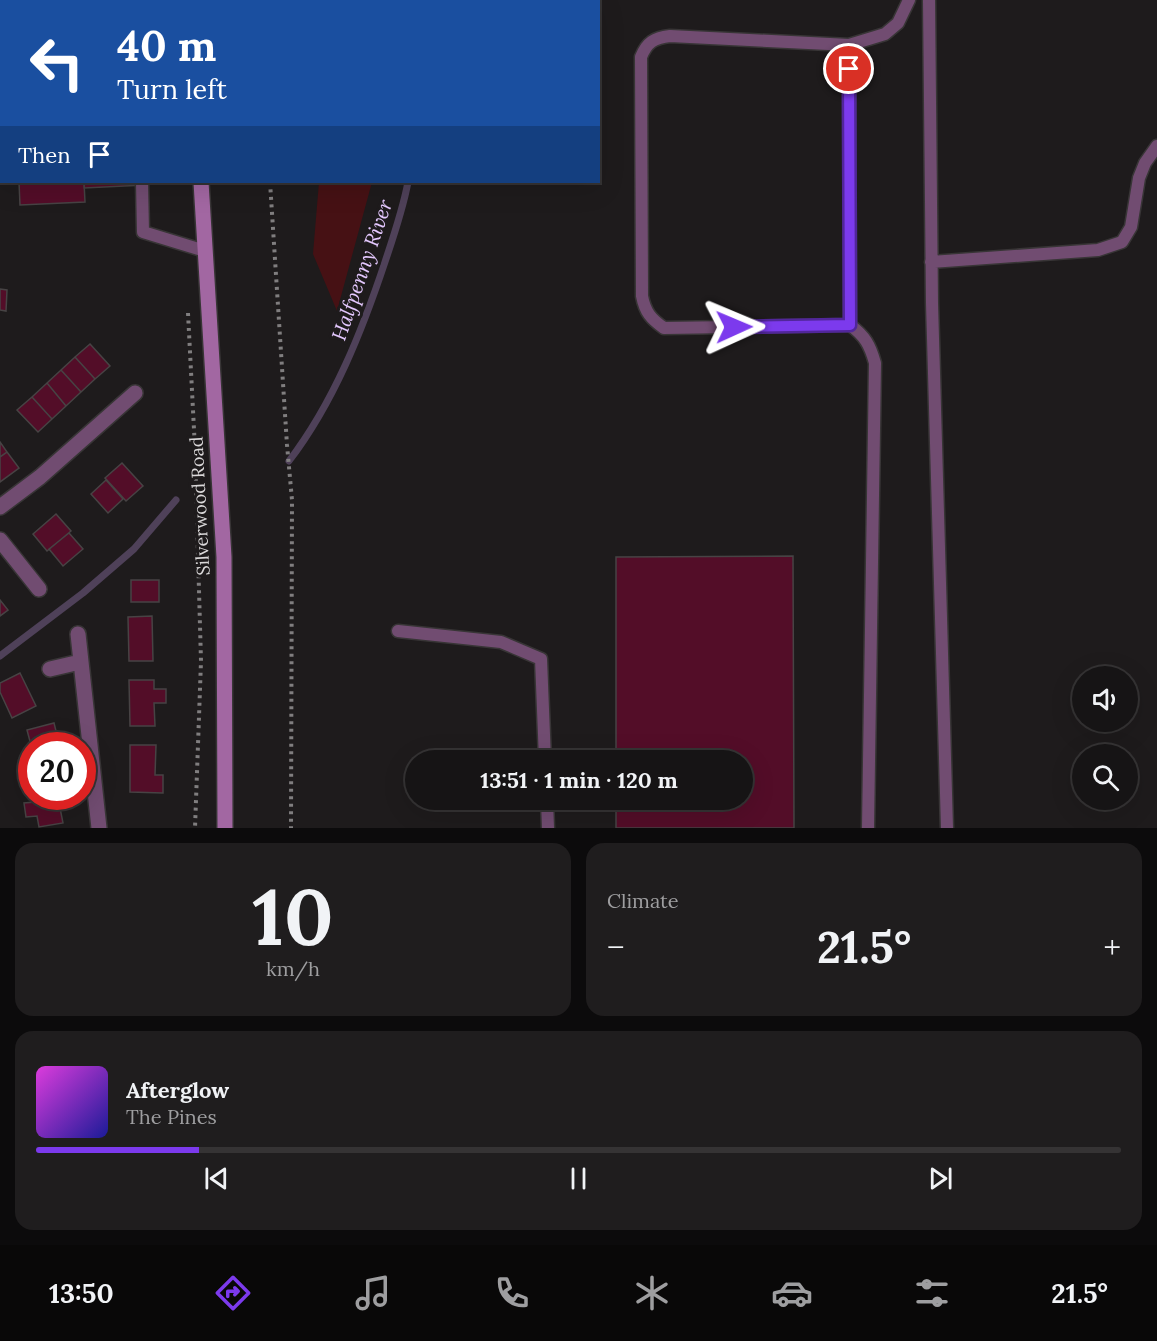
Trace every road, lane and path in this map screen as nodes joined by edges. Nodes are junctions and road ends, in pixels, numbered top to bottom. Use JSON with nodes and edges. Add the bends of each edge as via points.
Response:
{"nodes":[{"id":1,"x":909,"y":0,"type":"edge"},
{"id":2,"x":929,"y":0,"type":"edge"},
{"id":3,"x":849,"y":45,"type":"junction"},
{"id":4,"x":1157,"y":146,"type":"edge"},
{"id":5,"x":142,"y":183,"type":"edge"},
{"id":6,"x":201,"y":183,"type":"edge"},
{"id":7,"x":270,"y":183,"type":"edge"},
{"id":8,"x":205,"y":250,"type":"junction"},
{"id":9,"x":931,"y":262,"type":"junction"},
{"id":10,"x":188,"y":312,"type":"dead end"},
{"id":11,"x":850,"y":325,"type":"junction"},
{"id":12,"x":135,"y":393,"type":"dead end"},
{"id":13,"x":0,"y":507,"type":"edge"},
{"id":14,"x":0,"y":540,"type":"edge"},
{"id":15,"x":39,"y":589,"type":"dead end"},
{"id":16,"x":398,"y":631,"type":"dead end"},
{"id":17,"x":78,"y":634,"type":"dead end"},
{"id":18,"x":80,"y":662,"type":"junction"},
{"id":19,"x":50,"y":669,"type":"dead end"},
{"id":20,"x":546,"y":750,"type":"edge"},
{"id":21,"x":547,"y":810,"type":"edge"},
{"id":22,"x":99,"y":828,"type":"edge"},
{"id":23,"x":195,"y":828,"type":"edge"},
{"id":24,"x":225,"y":828,"type":"edge"},
{"id":25,"x":291,"y":828,"type":"edge"},
{"id":26,"x":548,"y":828,"type":"edge"},
{"id":27,"x":868,"y":828,"type":"edge"},
{"id":28,"x":946,"y":828,"type":"edge"}],
"edges":[{"from":1,"to":3,"type":"lane","via":[[898,23],[885,34]]},
{"from":2,"to":9,"type":"lane"},
{"from":3,"to":11,"type":"lane"},
{"from":3,"to":11,"type":"lane","via":[[657,37],[646,45],[641,69],[642,296],[652,320],[664,328]]},
{"from":4,"to":9,"type":"lane","via":[[1142,170],[1131,227],[1122,242],[1098,250]]},
{"from":5,"to":8,"type":"lane","via":[[143,232]]},
{"from":6,"to":8,"type":"main road","name":"Silverwood Road"},
{"from":7,"to":25,"type":"path","via":[[292,500]]},
{"from":8,"to":24,"type":"main road","name":"Silverwood Road","via":[[224,557]]},
{"from":9,"to":28,"type":"lane"},
{"from":10,"to":23,"type":"path","via":[[201,661]]},
{"from":11,"to":27,"type":"lane","via":[[864,335],[875,363]]},
{"from":12,"to":13,"type":"street"},
{"from":14,"to":15,"type":"street"},
{"from":16,"to":20,"type":"lane","via":[[501,642],[541,659]]},
{"from":17,"to":18,"type":"street"},
{"from":18,"to":19,"type":"street"},
{"from":18,"to":22,"type":"street"},
{"from":21,"to":26,"type":"lane"}]}
